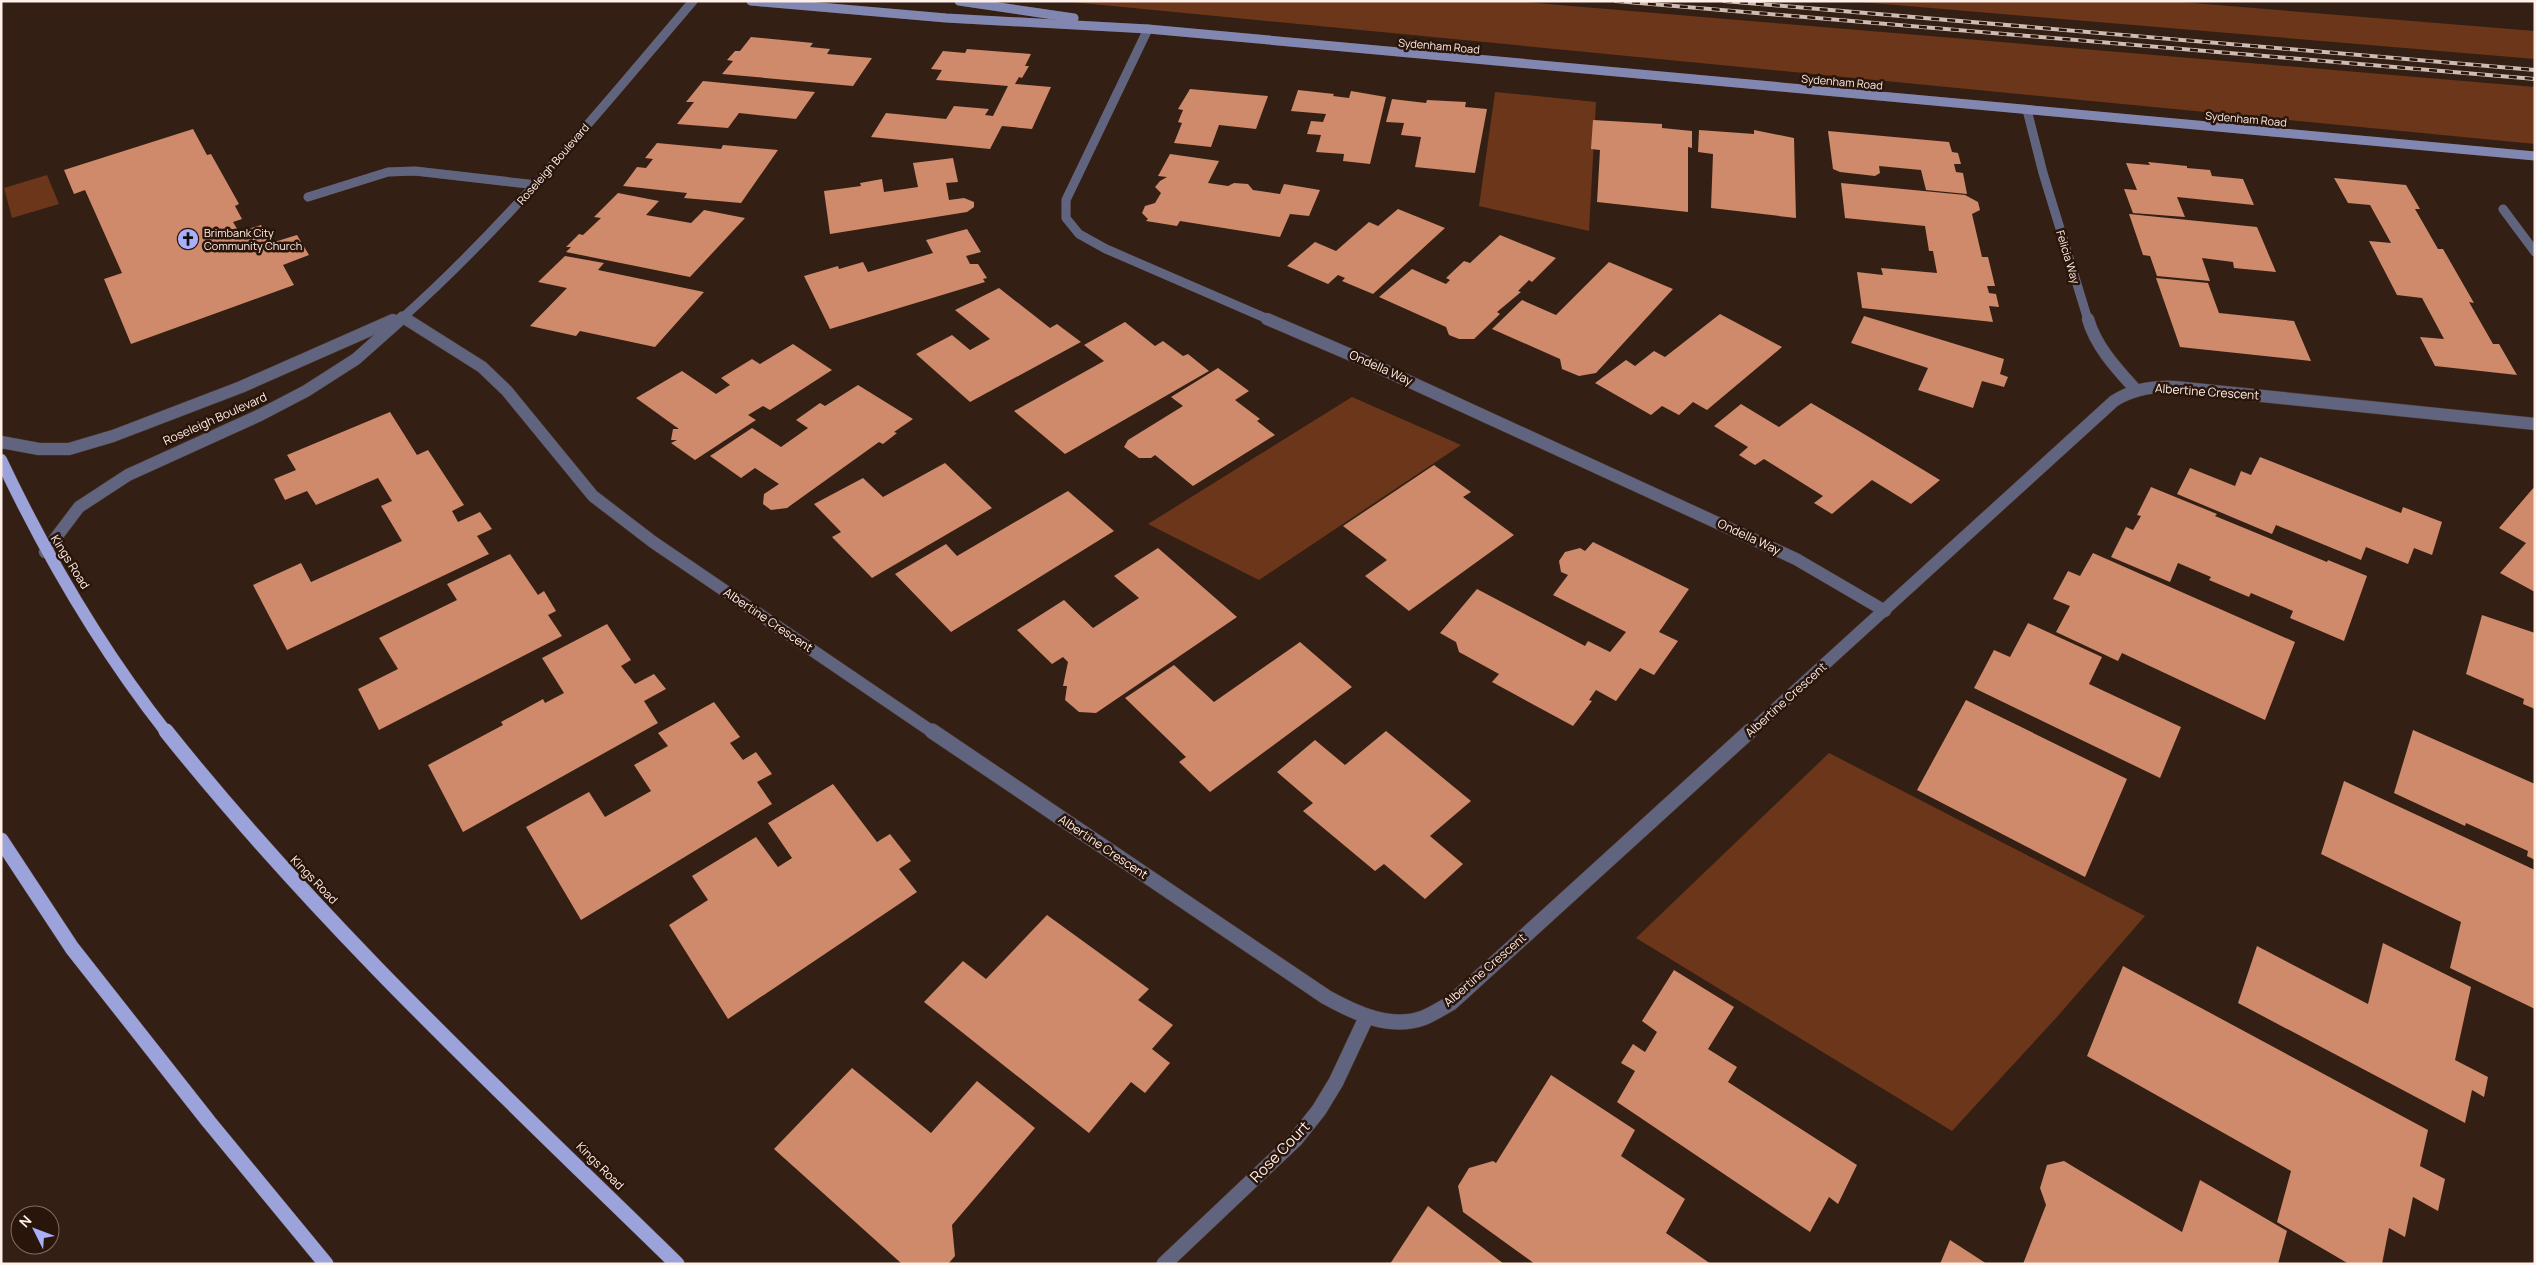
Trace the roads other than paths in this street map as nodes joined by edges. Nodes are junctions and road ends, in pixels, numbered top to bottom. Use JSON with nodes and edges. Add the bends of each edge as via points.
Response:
{"nodes":[{"id":1,"x":693,"y":1,"type":"edge"},
{"id":2,"x":751,"y":1,"type":"edge"},
{"id":3,"x":959,"y":1,"type":"edge"},
{"id":4,"x":1148,"y":29,"type":"junction"},
{"id":5,"x":2027,"y":110,"type":"junction"},
{"id":6,"x":2535,"y":156,"type":"edge"},
{"id":7,"x":537,"y":184,"type":"junction"},
{"id":8,"x":308,"y":197,"type":"dead end"},
{"id":9,"x":2504,"y":209,"type":"dead end"},
{"id":10,"x":2523,"y":235,"type":"junction"},
{"id":11,"x":2535,"y":236,"type":"edge"},
{"id":12,"x":2535,"y":252,"type":"edge"},
{"id":13,"x":402,"y":316,"type":"junction"},
{"id":14,"x":2136,"y":390,"type":"junction"},
{"id":15,"x":2535,"y":424,"type":"edge"},
{"id":16,"x":1,"y":442,"type":"edge"},
{"id":17,"x":1,"y":460,"type":"edge"},
{"id":18,"x":45,"y":552,"type":"junction"},
{"id":19,"x":1885,"y":611,"type":"junction"},
{"id":20,"x":1,"y":840,"type":"edge"},
{"id":21,"x":1366,"y":1018,"type":"junction"},
{"id":22,"x":326,"y":1264,"type":"edge"},
{"id":23,"x":677,"y":1264,"type":"edge"},
{"id":24,"x":1164,"y":1264,"type":"edge"}],
"edges":[{"from":1,"to":7,"type":"street","name":"Roseleigh Boulevard"},
{"from":2,"to":4,"type":"street","name":"Sydenham Road","via":[[946,18]]},
{"from":3,"to":4,"type":"street","name":"Sydenham Road"},
{"from":4,"to":5,"type":"street","name":"Sydenham Road"},
{"from":4,"to":19,"type":"street","name":"Ondella Way","via":[[1066,200],[1066,218],[1079,234],[1106,249],[1463,405],[1796,559]]},
{"from":5,"to":6,"type":"street","name":"Sydenham Road"},
{"from":5,"to":14,"type":"street","name":"Felicia Way","via":[[2091,330],[2113,365]]},
{"from":7,"to":8,"type":"street","via":[[415,171],[388,172]]},
{"from":7,"to":13,"type":"street","name":"Roseleigh Boulevard","via":[[436,288]]},
{"from":9,"to":10,"type":"street"},
{"from":10,"to":11,"type":"street"},
{"from":10,"to":12,"type":"street"},
{"from":13,"to":16,"type":"street","name":"Roseleigh Boulevard","via":[[241,387],[113,436],[70,448],[39,449]]},
{"from":13,"to":18,"type":"street","name":"Roseleigh Boulevard","via":[[356,359],[306,391],[128,474],[98,493],[79,506]]},
{"from":13,"to":21,"type":"street","name":"Albertine Crescent","via":[[482,367],[507,391],[593,496],[653,542],[1298,980]]},
{"from":14,"to":15,"type":"street","name":"Albertine Crescent","via":[[2155,386],[2176,387]]},
{"from":14,"to":19,"type":"street","name":"Albertine Crescent","via":[[2114,401]]},
{"from":17,"to":18,"type":"main road","name":"Kings Road"},
{"from":18,"to":23,"type":"main road","name":"Kings Road","via":[[134,689],[268,855],[393,984]]},
{"from":19,"to":21,"type":"street","name":"Albertine Crescent","via":[[1451,1003],[1421,1019],[1396,1023]]},
{"from":20,"to":22,"type":"main road","via":[[72,948]]},
{"from":21,"to":24,"type":"street","name":"Rose Court","via":[[1336,1082],[1296,1139]]}]}
